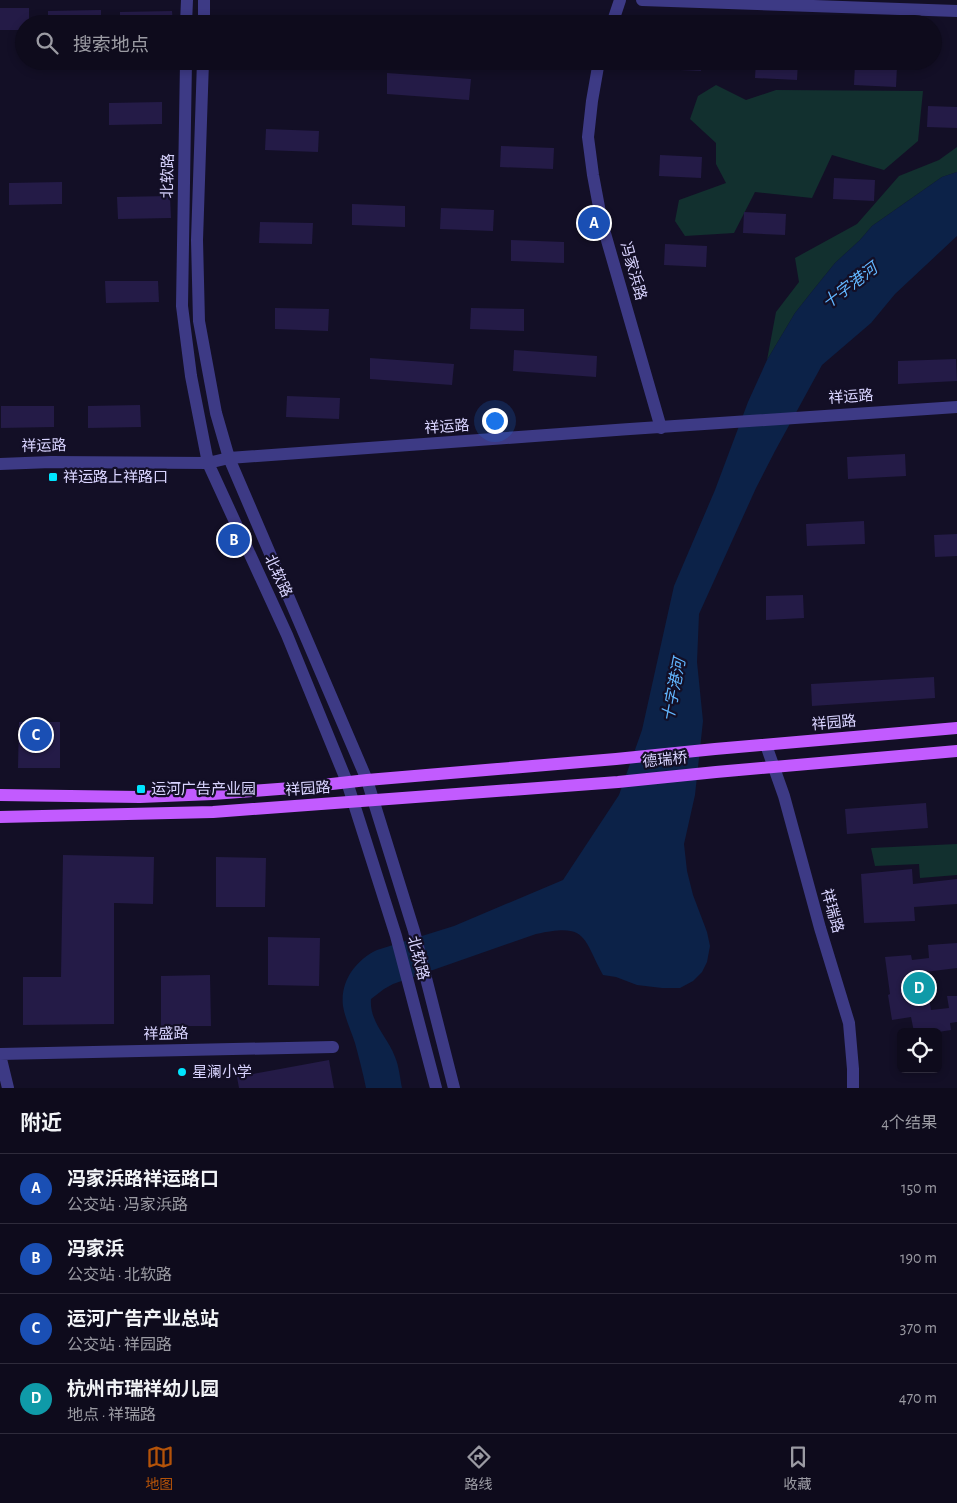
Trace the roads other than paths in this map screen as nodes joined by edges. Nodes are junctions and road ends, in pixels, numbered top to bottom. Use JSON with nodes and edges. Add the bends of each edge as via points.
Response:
{"nodes":[{"id":1,"x":187,"y":0,"type":"edge"},
{"id":2,"x":204,"y":0,"type":"edge"},
{"id":3,"x":620,"y":0,"type":"edge"},
{"id":4,"x":642,"y":0,"type":"edge"},
{"id":5,"x":957,"y":11,"type":"edge"},
{"id":6,"x":186,"y":15,"type":"edge"},
{"id":7,"x":204,"y":15,"type":"edge"},
{"id":8,"x":615,"y":15,"type":"edge"},
{"id":9,"x":186,"y":70,"type":"edge"},
{"id":10,"x":203,"y":70,"type":"edge"},
{"id":11,"x":598,"y":70,"type":"edge"},
{"id":12,"x":957,"y":407,"type":"edge"},
{"id":13,"x":661,"y":428,"type":"junction"},
{"id":14,"x":229,"y":458,"type":"junction"},
{"id":15,"x":208,"y":463,"type":"junction"},
{"id":16,"x":0,"y":464,"type":"edge"},
{"id":17,"x":957,"y":728,"type":"edge"},
{"id":18,"x":766,"y":745,"type":"junction"},
{"id":19,"x":715,"y":749,"type":"joint"},
{"id":20,"x":957,"y":751,"type":"edge"},
{"id":21,"x":616,"y":759,"type":"joint"},
{"id":22,"x":774,"y":767,"type":"junction"},
{"id":23,"x":368,"y":780,"type":"junction"},
{"id":24,"x":347,"y":782,"type":"junction"},
{"id":25,"x":618,"y":782,"type":"joint"},
{"id":26,"x":0,"y":795,"type":"edge"},
{"id":27,"x":374,"y":800,"type":"junction"},
{"id":28,"x":353,"y":802,"type":"junction"},
{"id":29,"x":0,"y":817,"type":"edge"},
{"id":30,"x":333,"y":1047,"type":"dead end"},
{"id":31,"x":0,"y":1055,"type":"edge"},
{"id":32,"x":8,"y":1088,"type":"edge"},
{"id":33,"x":436,"y":1088,"type":"edge"},
{"id":34,"x":454,"y":1088,"type":"edge"},
{"id":35,"x":853,"y":1088,"type":"edge"}],
"edges":[{"from":1,"to":6,"type":"street"},
{"from":2,"to":7,"type":"street"},
{"from":3,"to":8,"type":"street"},
{"from":4,"to":5,"type":"street"},
{"from":9,"to":15,"type":"street","name":"北软路","via":[[182,306],[191,376]]},
{"from":10,"to":14,"type":"street","name":"北软路","via":[[197,240],[199,321],[216,413]]},
{"from":11,"to":13,"type":"street","name":"冯家浜路","via":[[588,137],[593,176],[602,223]]},
{"from":12,"to":13,"type":"street","name":"祥运路"},
{"from":13,"to":14,"type":"street","name":"祥运路"},
{"from":14,"to":15,"type":"street","name":"祥运路"},
{"from":14,"to":23,"type":"street","name":"北软路"},
{"from":15,"to":16,"type":"street","name":"祥运路"},
{"from":15,"to":24,"type":"street","name":"北软路","via":[[287,635]]},
{"from":17,"to":18,"type":"main road","name":"祥园路"},
{"from":18,"to":19,"type":"main road","name":"祥园路"},
{"from":18,"to":22,"type":"street","name":"祥瑞路"},
{"from":19,"to":21,"type":"main road","name":"德瑞桥"},
{"from":20,"to":22,"type":"main road"},
{"from":21,"to":23,"type":"main road","name":"祥园路"},
{"from":22,"to":25,"type":"main road","name":"德瑞桥"},
{"from":22,"to":35,"type":"street","name":"祥瑞路","via":[[849,1023]]},
{"from":23,"to":24,"type":"main road","name":"祥园路"},
{"from":23,"to":27,"type":"street","name":"北软路"},
{"from":24,"to":26,"type":"main road","name":"祥园路","via":[[305,788],[140,797]]},
{"from":24,"to":28,"type":"street","name":"北软路"},
{"from":25,"to":27,"type":"main road","name":"祥园路"},
{"from":27,"to":28,"type":"main road","name":"祥园路"},
{"from":27,"to":34,"type":"street","name":"北软路","via":[[414,931]]},
{"from":28,"to":29,"type":"main road","name":"祥园路","via":[[213,812]]},
{"from":28,"to":33,"type":"street","name":"北软路","via":[[396,936]]},
{"from":30,"to":31,"type":"street","name":"祥盛路"},
{"from":31,"to":32,"type":"street"}]}
